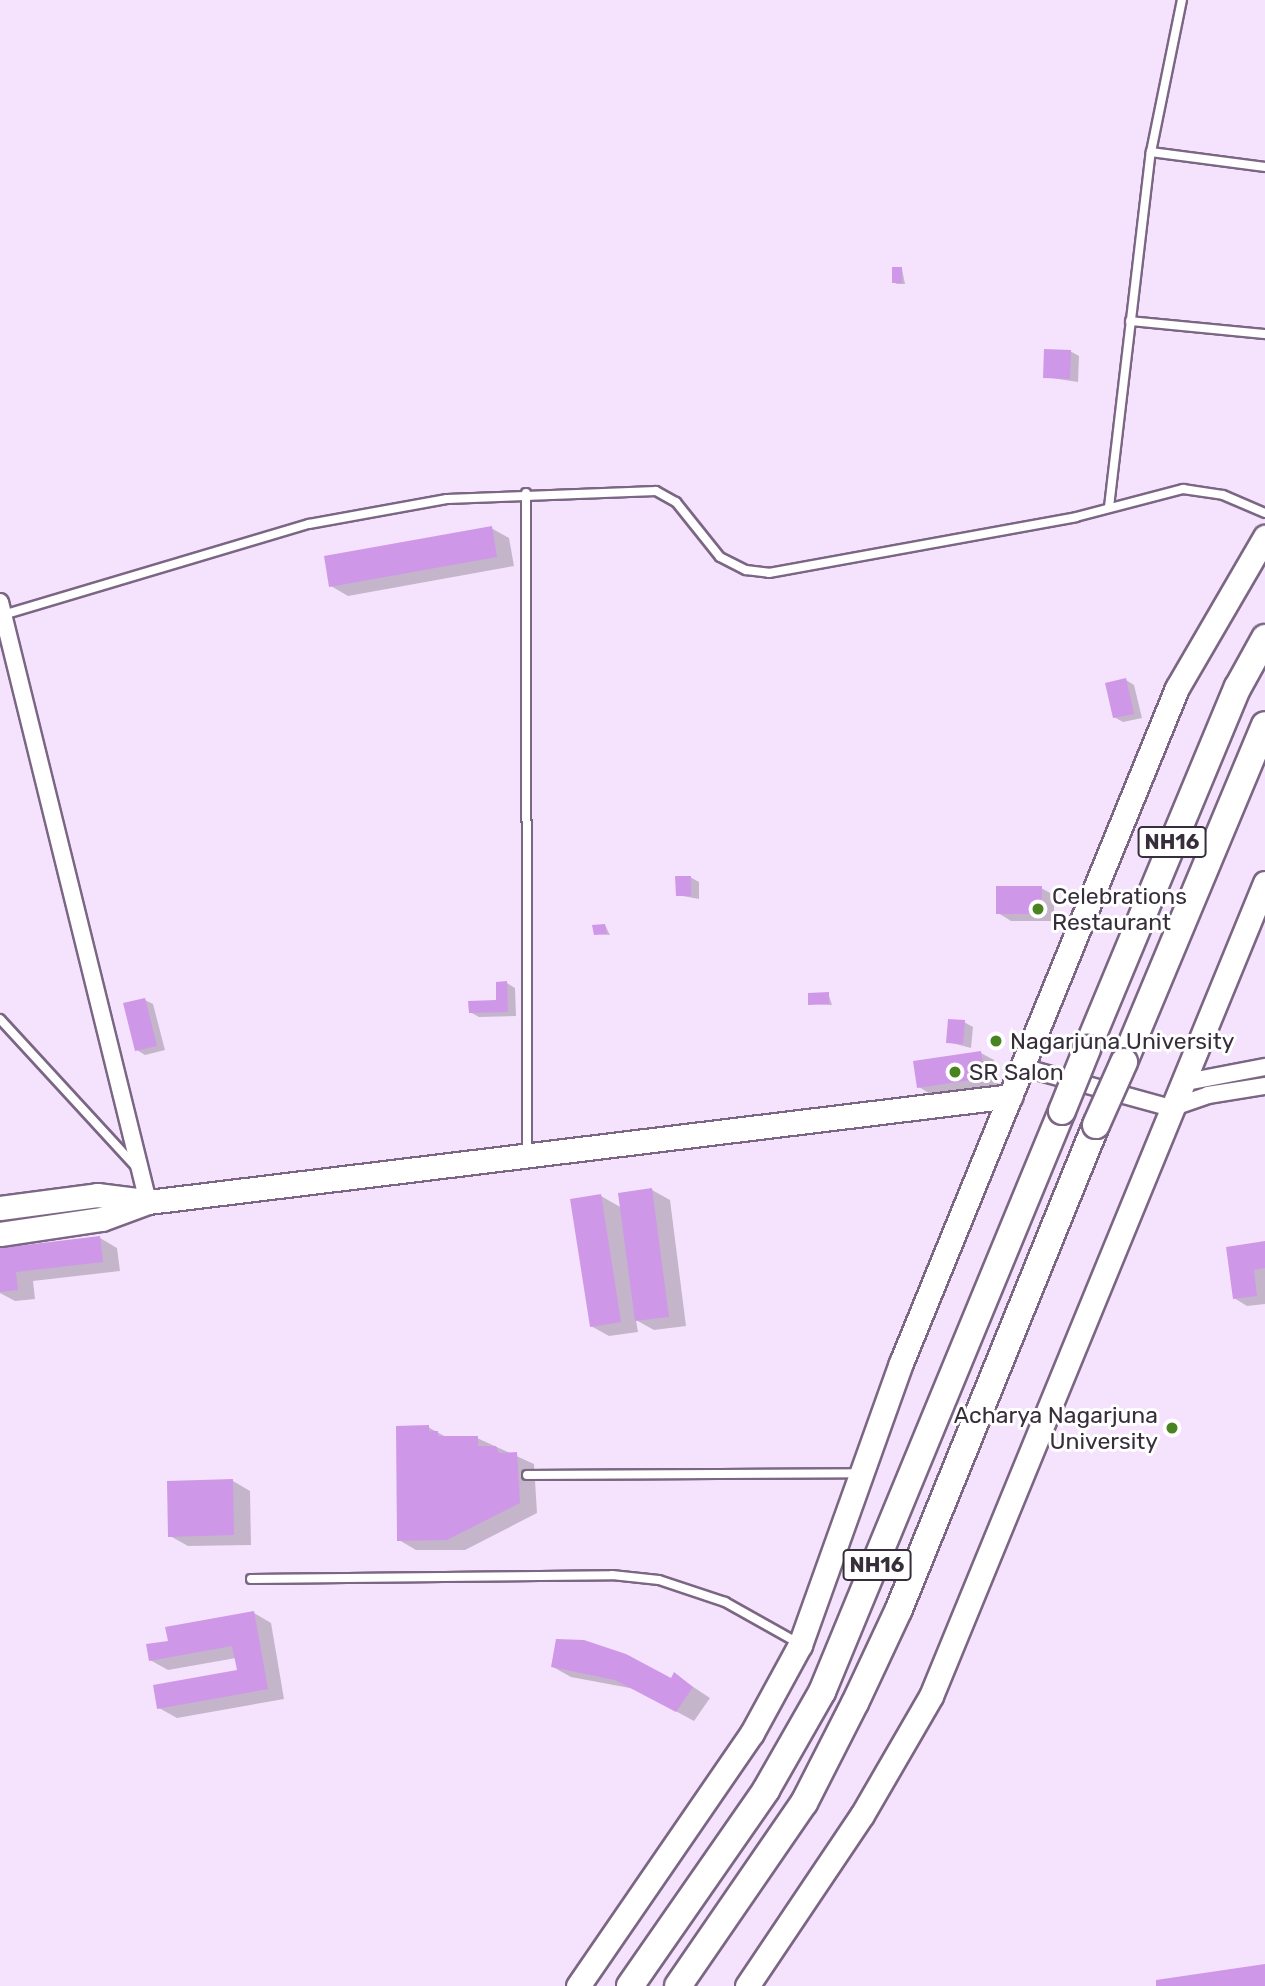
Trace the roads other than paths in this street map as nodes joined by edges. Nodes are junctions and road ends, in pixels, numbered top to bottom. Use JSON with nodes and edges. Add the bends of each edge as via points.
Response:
{"nodes":[{"id":1,"x":1182,"y":0,"type":"edge"},
{"id":2,"x":1151,"y":152,"type":"junction"},
{"id":3,"x":1265,"y":167,"type":"edge"},
{"id":4,"x":1129,"y":321,"type":"junction"},
{"id":5,"x":1265,"y":334,"type":"edge"},
{"id":6,"x":526,"y":493,"type":"junction"},
{"id":7,"x":1109,"y":507,"type":"junction"},
{"id":8,"x":1265,"y":513,"type":"edge"},
{"id":9,"x":1265,"y":537,"type":"edge"},
{"id":10,"x":2,"y":608,"type":"edge"},
{"id":11,"x":1265,"y":638,"type":"edge"},
{"id":12,"x":1265,"y":724,"type":"edge"},
{"id":13,"x":1265,"y":883,"type":"edge"},
{"id":14,"x":0,"y":1019,"type":"edge"},
{"id":15,"x":1022,"y":1067,"type":"junction"},
{"id":16,"x":1265,"y":1067,"type":"edge"},
{"id":17,"x":1181,"y":1083,"type":"junction"},
{"id":18,"x":1265,"y":1086,"type":"edge"},
{"id":19,"x":1010,"y":1096,"type":"junction"},
{"id":20,"x":1171,"y":1108,"type":"junction"},
{"id":21,"x":527,"y":1155,"type":"junction"},
{"id":22,"x":141,"y":1173,"type":"junction"},
{"id":23,"x":148,"y":1202,"type":"junction"},
{"id":24,"x":0,"y":1208,"type":"edge"},
{"id":25,"x":0,"y":1234,"type":"edge"},
{"id":26,"x":861,"y":1473,"type":"junction"},
{"id":27,"x":527,"y":1475,"type":"dead end"},
{"id":28,"x":251,"y":1579,"type":"dead end"},
{"id":29,"x":800,"y":1645,"type":"junction"},
{"id":30,"x":578,"y":1986,"type":"edge"},
{"id":31,"x":630,"y":1986,"type":"edge"},
{"id":32,"x":678,"y":1986,"type":"edge"},
{"id":33,"x":747,"y":1986,"type":"edge"}],
"edges":[{"from":1,"to":2,"type":"lane"},
{"from":2,"to":3,"type":"lane"},
{"from":2,"to":4,"type":"lane"},
{"from":4,"to":5,"type":"lane"},
{"from":4,"to":7,"type":"lane"},
{"from":6,"to":7,"type":"lane","via":[[656,491],[676,502],[720,557],[746,570],[769,573]]},
{"from":6,"to":10,"type":"lane","via":[[398,505],[309,524]]},
{"from":6,"to":21,"type":"lane"},
{"from":7,"to":8,"type":"lane","via":[[1164,492],[1200,490]]},
{"from":9,"to":15,"type":"main road","via":[[1177,688]]},
{"from":10,"to":22,"type":"street"},
{"from":11,"to":31,"type":"highway","number":"NH16","bridge":true,"via":[[1228,712],[822,1692],[766,1790]]},
{"from":12,"to":32,"type":"highway","number":"NH16","bridge":true,"via":[[899,1609],[804,1802]]},
{"from":13,"to":17,"type":"main road"},
{"from":14,"to":22,"type":"lane"},
{"from":15,"to":19,"type":"main road"},
{"from":15,"to":20,"type":"street"},
{"from":16,"to":17,"type":"street"},
{"from":17,"to":20,"type":"main road"},
{"from":18,"to":20,"type":"street"},
{"from":19,"to":21,"type":"main road"},
{"from":19,"to":26,"type":"main road"},
{"from":20,"to":33,"type":"main road","via":[[931,1696],[862,1815]]},
{"from":21,"to":23,"type":"main road"},
{"from":22,"to":23,"type":"street"},
{"from":23,"to":24,"type":"main road","via":[[97,1195]]},
{"from":23,"to":25,"type":"main road","via":[[102,1219]]},
{"from":26,"to":27,"type":"lane"},
{"from":26,"to":29,"type":"main road"},
{"from":28,"to":29,"type":"lane","via":[[612,1575],[659,1580],[725,1602]]},
{"from":29,"to":30,"type":"main road","via":[[752,1733]]}]}
